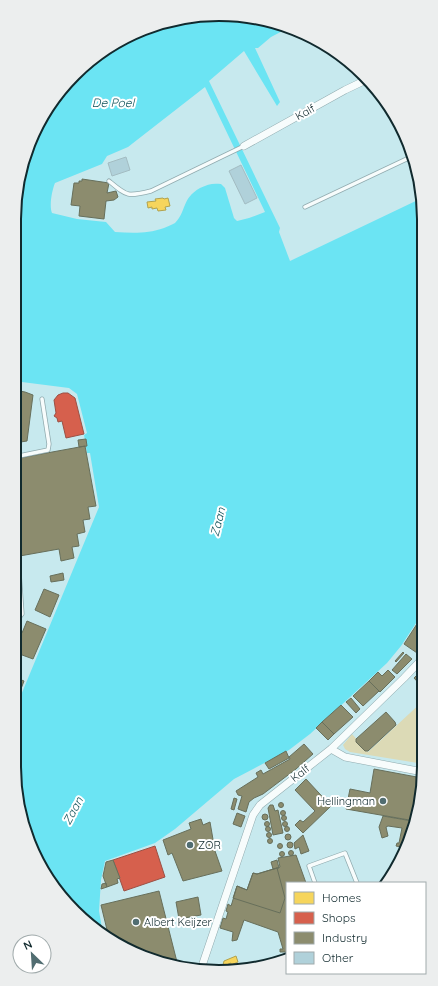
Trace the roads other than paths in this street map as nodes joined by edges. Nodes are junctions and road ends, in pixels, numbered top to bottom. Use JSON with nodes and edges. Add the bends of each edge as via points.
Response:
{"nodes":[{"id":1,"x":362,"y":82,"type":"edge"},
{"id":2,"x":244,"y":146,"type":"joint"},
{"id":3,"x":407,"y":159,"type":"edge"},
{"id":4,"x":109,"y":181,"type":"dead end"},
{"id":5,"x":305,"y":207,"type":"dead end"},
{"id":6,"x":42,"y":399,"type":"dead end"},
{"id":7,"x":21,"y":456,"type":"edge"},
{"id":8,"x":21,"y":600,"type":"edge"},
{"id":9,"x":21,"y":615,"type":"edge"},
{"id":10,"x":417,"y":664,"type":"edge"},
{"id":11,"x":331,"y":749,"type":"junction"},
{"id":12,"x":417,"y":771,"type":"edge"},
{"id":13,"x":315,"y":882,"type":"edge"},
{"id":14,"x":358,"y":882,"type":"edge"},
{"id":15,"x":203,"y":964,"type":"edge"}],
"edges":[{"from":1,"to":2,"type":"street","name":"Kalf"},
{"from":2,"to":4,"type":"lane","via":[[151,192],[128,195]]},
{"from":3,"to":5,"type":"lane"},
{"from":6,"to":7,"type":"lane","via":[[48,450]]},
{"from":8,"to":9,"type":"lane"},
{"from":10,"to":11,"type":"street","name":"Kalf"},
{"from":11,"to":12,"type":"street","via":[[345,757]]},
{"from":11,"to":15,"type":"street","name":"Kalf","via":[[260,805],[253,815]]},
{"from":13,"to":14,"type":"lane","via":[[309,866],[345,853]]}]}
